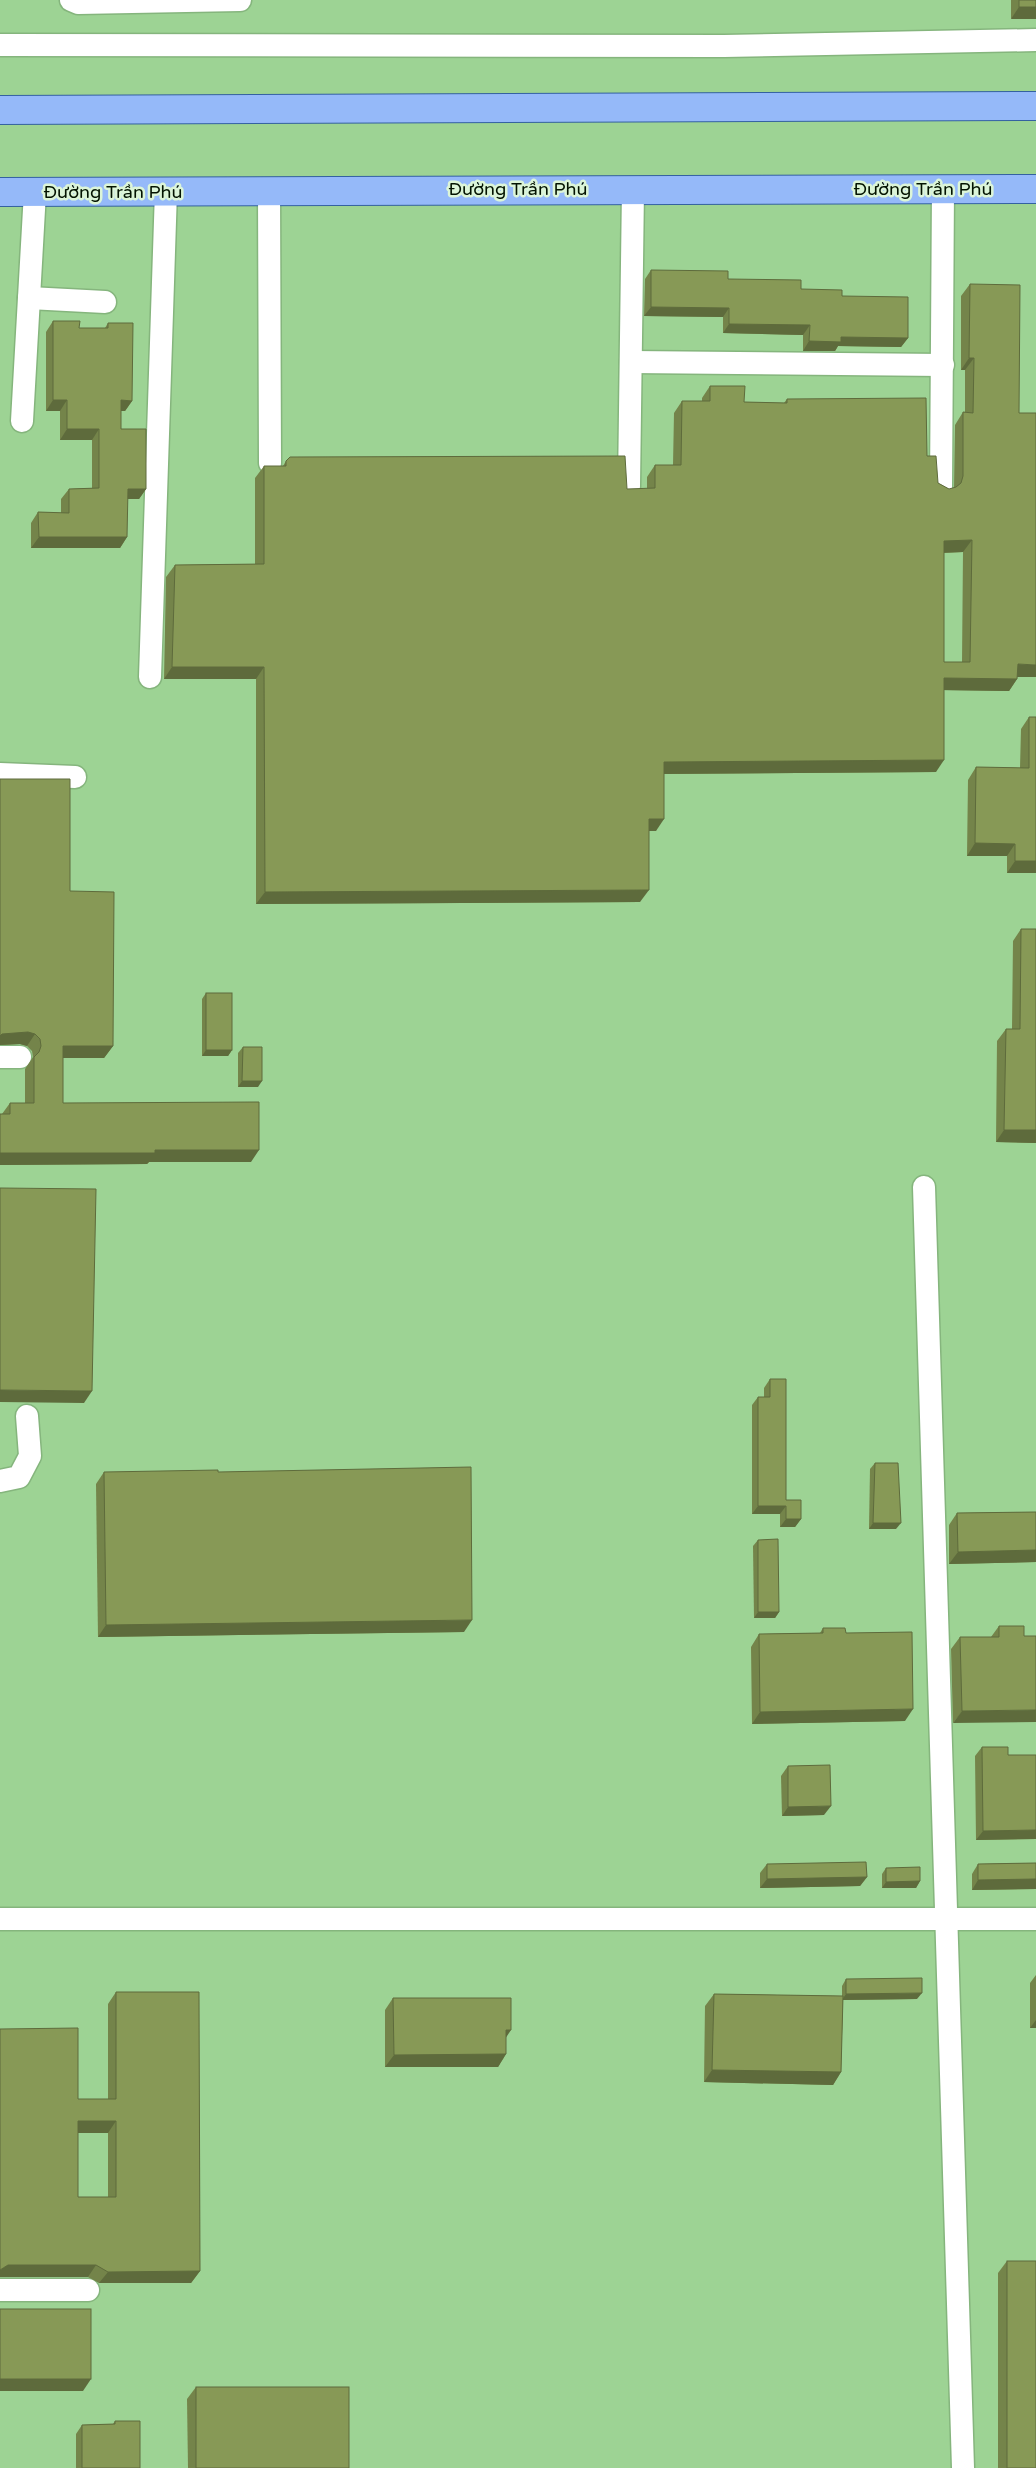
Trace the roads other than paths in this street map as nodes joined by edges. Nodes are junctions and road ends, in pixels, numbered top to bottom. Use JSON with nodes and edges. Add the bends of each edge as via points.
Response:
{"nodes":[{"id":1,"x":71,"y":0,"type":"edge"},
{"id":2,"x":240,"y":0,"type":"edge"},
{"id":3,"x":1036,"y":40,"type":"edge"},
{"id":4,"x":0,"y":45,"type":"edge"},
{"id":5,"x":1036,"y":106,"type":"edge"},
{"id":6,"x":0,"y":110,"type":"edge"},
{"id":7,"x":1036,"y":188,"type":"edge"},
{"id":8,"x":633,"y":189,"type":"junction"},
{"id":9,"x":944,"y":189,"type":"junction"},
{"id":10,"x":166,"y":191,"type":"junction"},
{"id":11,"x":269,"y":191,"type":"junction"},
{"id":12,"x":0,"y":192,"type":"edge"},
{"id":13,"x":35,"y":192,"type":"junction"},
{"id":14,"x":29,"y":298,"type":"junction"},
{"id":15,"x":105,"y":302,"type":"dead end"},
{"id":16,"x":631,"y":362,"type":"junction"},
{"id":17,"x":943,"y":365,"type":"junction"},
{"id":18,"x":22,"y":422,"type":"dead end"},
{"id":19,"x":270,"y":463,"type":"dead end"},
{"id":20,"x":629,"y":486,"type":"edge"},
{"id":21,"x":941,"y":488,"type":"edge"},
{"id":22,"x":150,"y":677,"type":"dead end"},
{"id":23,"x":0,"y":774,"type":"edge"},
{"id":24,"x":75,"y":777,"type":"dead end"},
{"id":25,"x":924,"y":1188,"type":"dead end"},
{"id":26,"x":27,"y":1416,"type":"dead end"},
{"id":27,"x":0,"y":1481,"type":"edge"},
{"id":28,"x":946,"y":1918,"type":"junction"},
{"id":29,"x":0,"y":1919,"type":"edge"},
{"id":30,"x":1036,"y":1920,"type":"edge"},
{"id":31,"x":0,"y":2290,"type":"edge"},
{"id":32,"x":88,"y":2290,"type":"dead end"},
{"id":33,"x":963,"y":2468,"type":"edge"}],
"edges":[{"from":1,"to":2,"type":"street","via":[[78,3]]},
{"from":3,"to":4,"type":"street","via":[[724,46]]},
{"from":5,"to":6,"type":"main road"},
{"from":7,"to":9,"type":"main road","name":"Đường Trần Phú"},
{"from":8,"to":9,"type":"main road","name":"Đường Trần Phú"},
{"from":8,"to":11,"type":"main road","name":"Đường Trần Phú"},
{"from":8,"to":16,"type":"street"},
{"from":9,"to":17,"type":"street"},
{"from":10,"to":11,"type":"main road","name":"Đường Trần Phú"},
{"from":10,"to":13,"type":"main road","name":"Đường Trần Phú"},
{"from":10,"to":22,"type":"street"},
{"from":11,"to":19,"type":"street"},
{"from":12,"to":13,"type":"main road","name":"Đường Trần Phú"},
{"from":13,"to":14,"type":"street"},
{"from":14,"to":15,"type":"street"},
{"from":14,"to":18,"type":"street"},
{"from":16,"to":17,"type":"street"},
{"from":16,"to":20,"type":"street"},
{"from":17,"to":21,"type":"street"},
{"from":23,"to":24,"type":"street"},
{"from":25,"to":28,"type":"street"},
{"from":26,"to":27,"type":"street","via":[[30,1456],[19,1477]]},
{"from":28,"to":29,"type":"street"},
{"from":28,"to":30,"type":"street"},
{"from":28,"to":33,"type":"street"},
{"from":31,"to":32,"type":"street"}]}
